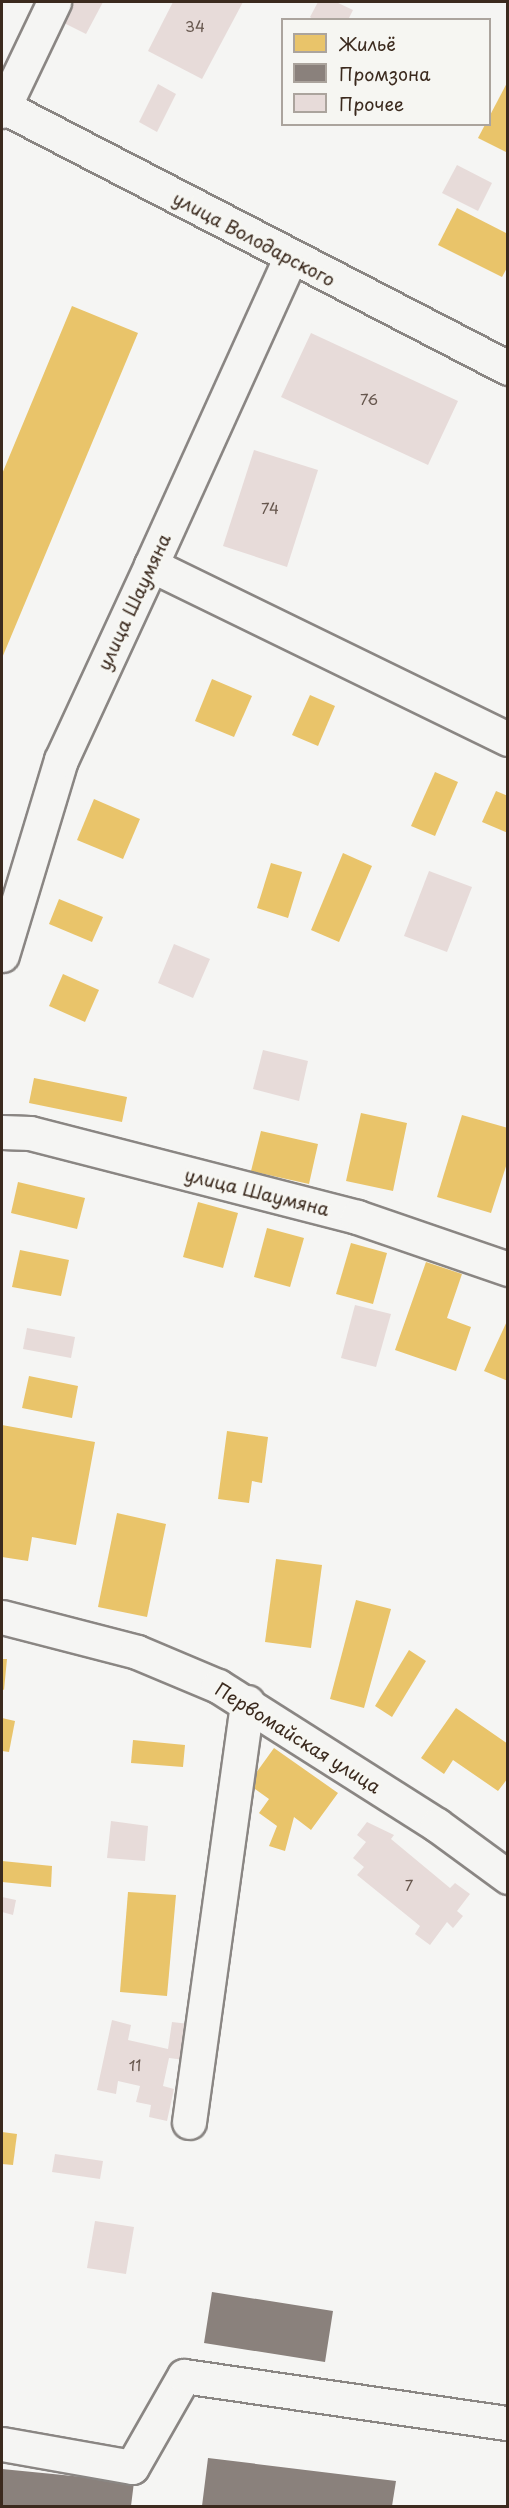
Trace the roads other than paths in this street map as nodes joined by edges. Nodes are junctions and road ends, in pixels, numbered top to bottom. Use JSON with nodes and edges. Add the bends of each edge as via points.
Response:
{"nodes":[{"id":1,"x":54,"y":2,"type":"edge"},
{"id":2,"x":2,"y":108,"type":"edge"},
{"id":3,"x":290,"y":259,"type":"junction"},
{"id":4,"x":507,"y":368,"type":"edge"},
{"id":5,"x":151,"y":565,"type":"junction"},
{"id":6,"x":507,"y":739,"type":"edge"},
{"id":7,"x":2,"y":955,"type":"edge"},
{"id":8,"x":2,"y":1132,"type":"edge"},
{"id":9,"x":507,"y":1269,"type":"edge"},
{"id":10,"x":2,"y":1617,"type":"edge"},
{"id":11,"x":247,"y":1702,"type":"junction"},
{"id":12,"x":507,"y":1877,"type":"edge"},
{"id":13,"x":189,"y":2122,"type":"dead end"},
{"id":14,"x":507,"y":2423,"type":"edge"},
{"id":15,"x":2,"y":2444,"type":"edge"}],
"edges":[{"from":1,"to":2,"type":"street"},
{"from":2,"to":3,"type":"street","name":"улица Володарского"},
{"from":3,"to":4,"type":"street","name":"улица Володарского"},
{"from":3,"to":5,"type":"street","name":"улица Шаумяна"},
{"from":5,"to":6,"type":"street"},
{"from":5,"to":7,"type":"street","name":"улица Шаумяна","via":[[61,760]]},
{"from":8,"to":9,"type":"street","name":"улица Шаумяна","via":[[30,1132],[357,1217]]},
{"from":10,"to":11,"type":"street","name":"Первомайская улица","via":[[136,1652]]},
{"from":11,"to":12,"type":"street","name":"Первомайская улица"},
{"from":11,"to":13,"type":"street"},
{"from":14,"to":15,"type":"street","via":[[184,2376],[132,2467]]}]}
